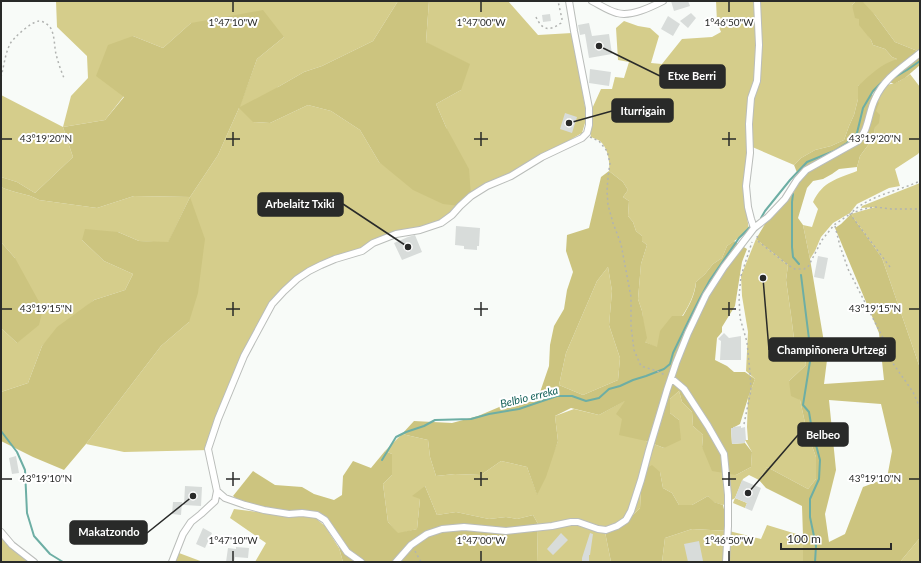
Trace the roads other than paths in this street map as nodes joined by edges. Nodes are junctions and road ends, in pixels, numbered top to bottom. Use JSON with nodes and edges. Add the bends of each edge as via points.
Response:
{"nodes":[{"id":1,"x":569,"y":1,"type":"edge"},
{"id":2,"x":592,"y":1,"type":"edge"},
{"id":3,"x":663,"y":1,"type":"edge"},
{"id":4,"x":757,"y":1,"type":"edge"},
{"id":5,"x":920,"y":53,"type":"edge"},
{"id":6,"x":754,"y":228,"type":"junction"},
{"id":7,"x":671,"y":378,"type":"junction"},
{"id":8,"x":217,"y":491,"type":"junction"},
{"id":9,"x":1,"y":532,"type":"edge"},
{"id":10,"x":34,"y":562,"type":"edge"},
{"id":11,"x":172,"y":562,"type":"edge"},
{"id":12,"x":361,"y":562,"type":"edge"},
{"id":13,"x":396,"y":562,"type":"edge"},
{"id":14,"x":726,"y":562,"type":"edge"}],
"edges":[{"from":1,"to":8,"type":"street","via":[[589,108],[589,125],[585,136],[487,186],[471,196],[441,223],[396,234],[373,243],[362,251],[328,262],[309,271],[284,291],[272,304],[244,356],[218,419],[208,449]]},
{"from":2,"to":3,"type":"street","via":[[618,14],[649,8]]},
{"from":4,"to":6,"type":"street","via":[[759,52],[757,81],[751,98],[750,153],[746,186]]},
{"from":5,"to":6,"type":"street","via":[[893,74],[881,88],[875,97],[863,136],[806,170],[785,199]]},
{"from":6,"to":7,"type":"street","via":[[706,295]]},
{"from":7,"to":13,"type":"street","via":[[642,480],[626,520],[606,530],[578,522],[506,531],[464,527],[442,529],[427,534],[411,544]]},
{"from":7,"to":14,"type":"street","via":[[684,389],[724,454],[728,495]]},
{"from":8,"to":11,"type":"street","via":[[215,501],[191,522],[183,534]]},
{"from":8,"to":12,"type":"street","via":[[225,498],[245,506],[290,514],[317,514],[325,520],[347,552]]},
{"from":9,"to":10,"type":"street","via":[[12,545]]}]}
